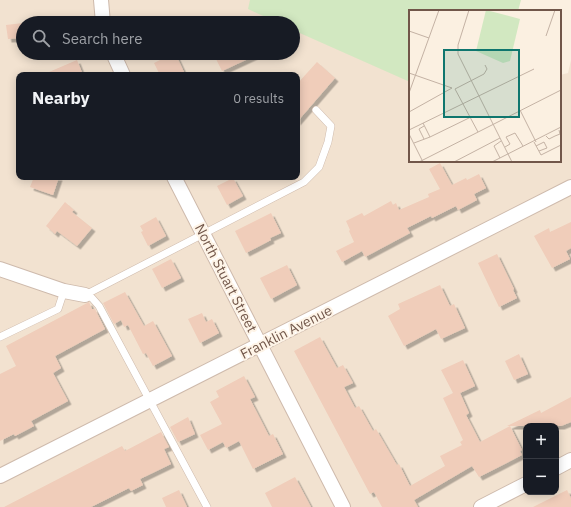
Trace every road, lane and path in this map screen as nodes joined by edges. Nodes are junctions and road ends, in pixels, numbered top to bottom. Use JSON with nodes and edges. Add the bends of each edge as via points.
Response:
{"nodes":[{"id":1,"x":101,"y":0,"type":"edge"},
{"id":2,"x":102,"y":16,"type":"edge"},
{"id":3,"x":116,"y":60,"type":"edge"},
{"id":4,"x":122,"y":72,"type":"edge"},
{"id":5,"x":316,"y":110,"type":"dead end"},
{"id":6,"x":176,"y":180,"type":"edge"},
{"id":7,"x":571,"y":187,"type":"edge"},
{"id":8,"x":203,"y":233,"type":"junction"},
{"id":9,"x":0,"y":269,"type":"edge"},
{"id":10,"x":64,"y":291,"type":"junction"},
{"id":11,"x":85,"y":295,"type":"junction"},
{"id":12,"x":0,"y":337,"type":"edge"},
{"id":13,"x":260,"y":345,"type":"junction"},
{"id":14,"x":150,"y":400,"type":"junction"},
{"id":15,"x":571,"y":460,"type":"edge"},
{"id":16,"x":559,"y":466,"type":"edge"},
{"id":17,"x":0,"y":476,"type":"edge"},
{"id":18,"x":523,"y":486,"type":"edge"},
{"id":19,"x":206,"y":507,"type":"edge"},
{"id":20,"x":342,"y":507,"type":"edge"},
{"id":21,"x":481,"y":507,"type":"edge"}],
"edges":[{"from":1,"to":2,"type":"street"},
{"from":3,"to":4,"type":"street"},
{"from":5,"to":8,"type":"lane","via":[[330,126],[328,142],[319,167],[304,182]]},
{"from":6,"to":8,"type":"street","name":"North Stuart Street"},
{"from":7,"to":13,"type":"street","name":"Franklin Avenue"},
{"from":8,"to":11,"type":"lane"},
{"from":8,"to":13,"type":"street","name":"North Stuart Street"},
{"from":9,"to":10,"type":"street"},
{"from":10,"to":11,"type":"street"},
{"from":10,"to":12,"type":"lane","via":[[58,309]]},
{"from":11,"to":14,"type":"lane","via":[[99,306]]},
{"from":13,"to":14,"type":"street","name":"Franklin Avenue"},
{"from":13,"to":20,"type":"street","name":"North Stuart Street"},
{"from":14,"to":17,"type":"street","name":"Franklin Avenue"},
{"from":14,"to":19,"type":"lane"},
{"from":15,"to":16,"type":"street"},
{"from":18,"to":21,"type":"street"}]}
